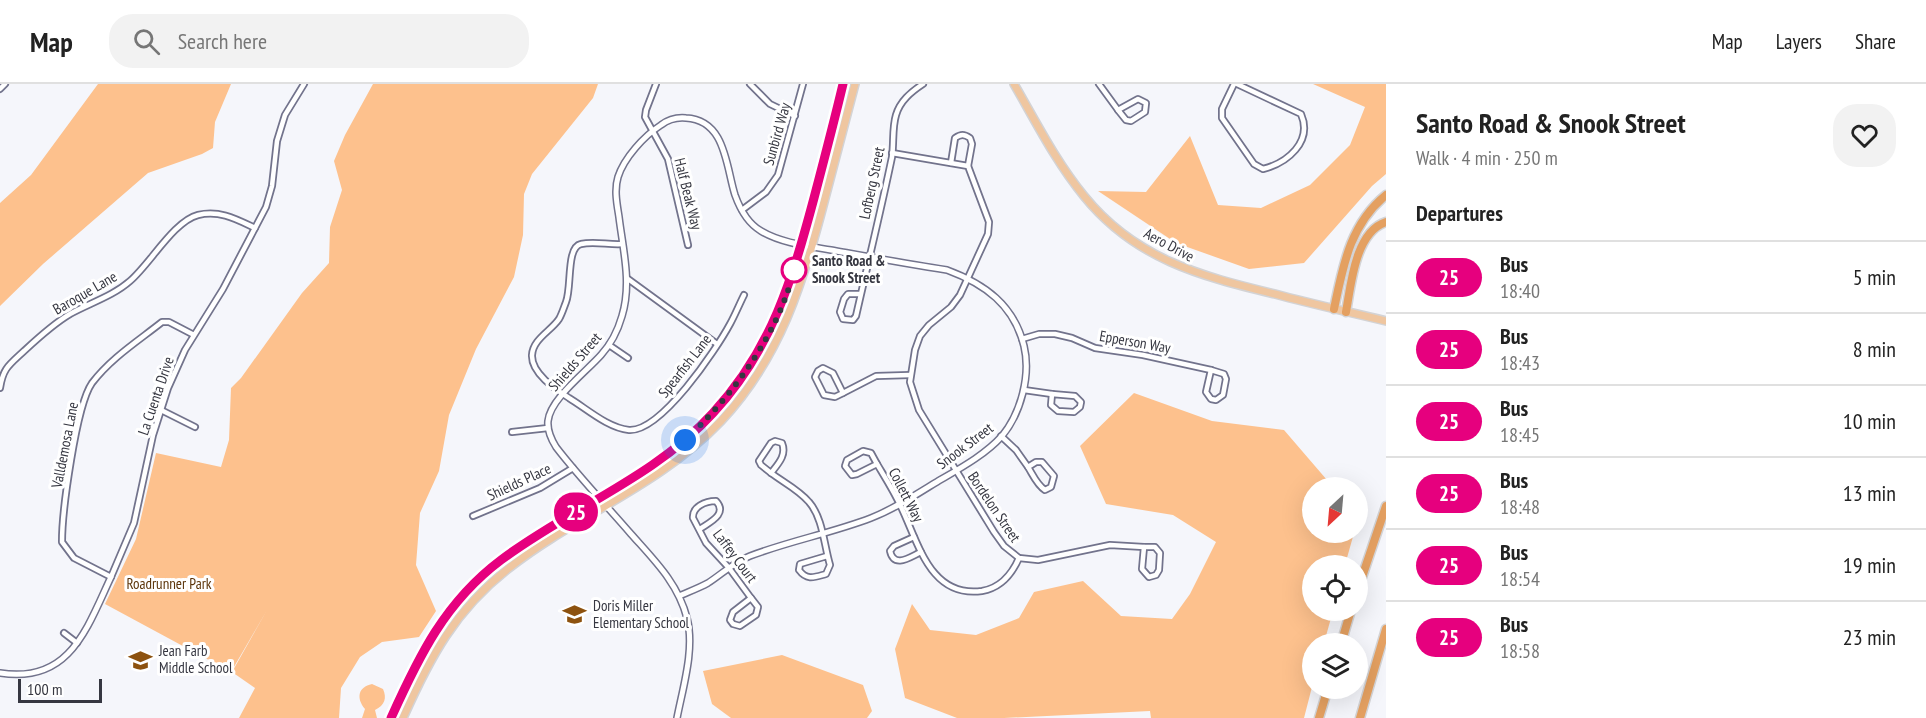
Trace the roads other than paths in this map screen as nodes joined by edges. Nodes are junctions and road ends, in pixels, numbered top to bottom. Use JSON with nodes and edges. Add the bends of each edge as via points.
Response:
{"nodes":[{"id":1,"x":5,"y":84,"type":"edge"},
{"id":2,"x":304,"y":84,"type":"edge"},
{"id":3,"x":656,"y":84,"type":"edge"},
{"id":4,"x":750,"y":84,"type":"edge"},
{"id":5,"x":802,"y":84,"type":"edge"},
{"id":6,"x":843,"y":84,"type":"edge"},
{"id":7,"x":855,"y":84,"type":"edge"},
{"id":8,"x":921,"y":84,"type":"edge"},
{"id":9,"x":1014,"y":84,"type":"edge"},
{"id":10,"x":1100,"y":84,"type":"edge"},
{"id":11,"x":1235,"y":84,"type":"edge"},
{"id":12,"x":0,"y":90,"type":"edge"},
{"id":13,"x":1118,"y":110,"type":"junction"},
{"id":14,"x":795,"y":116,"type":"junction"},
{"id":15,"x":653,"y":131,"type":"junction"},
{"id":16,"x":892,"y":153,"type":"junction"},
{"id":17,"x":951,"y":163,"type":"junction"},
{"id":18,"x":968,"y":166,"type":"junction"},
{"id":19,"x":1386,"y":195,"type":"edge"},
{"id":20,"x":742,"y":210,"type":"junction"},
{"id":21,"x":1386,"y":222,"type":"edge"},
{"id":22,"x":255,"y":228,"type":"junction"},
{"id":23,"x":622,"y":244,"type":"junction"},
{"id":24,"x":802,"y":244,"type":"junction"},
{"id":25,"x":687,"y":245,"type":"dead end"},
{"id":26,"x":812,"y":247,"type":"junction"},
{"id":27,"x":868,"y":257,"type":"junction"},
{"id":28,"x":968,"y":278,"type":"junction"},
{"id":29,"x":628,"y":279,"type":"junction"},
{"id":30,"x":861,"y":294,"type":"junction"},
{"id":31,"x":744,"y":295,"type":"dead end"},
{"id":32,"x":1334,"y":309,"type":"junction"},
{"id":33,"x":1346,"y":312,"type":"junction"},
{"id":34,"x":1386,"y":321,"type":"edge"},
{"id":35,"x":194,"y":335,"type":"junction"},
{"id":36,"x":1022,"y":339,"type":"junction"},
{"id":37,"x":717,"y":344,"type":"junction"},
{"id":38,"x":609,"y":345,"type":"junction"},
{"id":39,"x":628,"y":358,"type":"dead end"},
{"id":40,"x":1210,"y":369,"type":"junction"},
{"id":41,"x":910,"y":375,"type":"junction"},
{"id":42,"x":0,"y":388,"type":"edge"},
{"id":43,"x":1024,"y":390,"type":"junction"},
{"id":44,"x":843,"y":393,"type":"junction"},
{"id":45,"x":563,"y":394,"type":"junction"},
{"id":46,"x":1052,"y":394,"type":"junction"},
{"id":47,"x":161,"y":410,"type":"junction"},
{"id":48,"x":195,"y":428,"type":"dead end"},
{"id":49,"x":548,"y":428,"type":"junction"},
{"id":50,"x":512,"y":432,"type":"dead end"},
{"id":51,"x":1002,"y":436,"type":"junction"},
{"id":52,"x":877,"y":464,"type":"junction"},
{"id":53,"x":1028,"y":467,"type":"junction"},
{"id":54,"x":573,"y":468,"type":"junction"},
{"id":55,"x":956,"y":470,"type":"junction"},
{"id":56,"x":771,"y":473,"type":"junction"},
{"id":57,"x":600,"y":498,"type":"junction"},
{"id":58,"x":900,"y":505,"type":"junction"},
{"id":59,"x":1386,"y":506,"type":"edge"},
{"id":60,"x":608,"y":507,"type":"junction"},
{"id":61,"x":473,"y":516,"type":"dead end"},
{"id":62,"x":700,"y":529,"type":"junction"},
{"id":63,"x":822,"y":534,"type":"junction"},
{"id":64,"x":914,"y":537,"type":"junction"},
{"id":65,"x":1144,"y":547,"type":"junction"},
{"id":66,"x":921,"y":552,"type":"junction"},
{"id":67,"x":827,"y":556,"type":"junction"},
{"id":68,"x":1018,"y":558,"type":"junction"},
{"id":69,"x":1368,"y":559,"type":"edge"},
{"id":70,"x":729,"y":568,"type":"junction"},
{"id":71,"x":111,"y":577,"type":"junction"},
{"id":72,"x":679,"y":596,"type":"junction"},
{"id":73,"x":751,"y":598,"type":"junction"},
{"id":74,"x":1386,"y":629,"type":"edge"},
{"id":75,"x":64,"y":633,"type":"dead end"},
{"id":76,"x":77,"y":644,"type":"junction"},
{"id":77,"x":0,"y":673,"type":"edge"},
{"id":78,"x":1325,"y":699,"type":"edge"},
{"id":79,"x":392,"y":718,"type":"edge"},
{"id":80,"x":404,"y":718,"type":"edge"},
{"id":81,"x":676,"y":718,"type":"edge"},
{"id":82,"x":1319,"y":718,"type":"edge"},
{"id":83,"x":1360,"y":718,"type":"edge"}],
"edges":[{"from":1,"to":12,"type":"street"},
{"from":2,"to":22,"type":"street","name":"La Cuenta Drive","via":[[285,115],[269,196]]},
{"from":3,"to":15,"type":"street","name":"Half Beak Way","via":[[645,117]]},
{"from":4,"to":14,"type":"street","via":[[770,104]]},
{"from":5,"to":14,"type":"street","name":"Sunbird Way"},
{"from":6,"to":24,"type":"main road"},
{"from":7,"to":26,"type":"main road"},
{"from":8,"to":16,"type":"street","name":"Lofberg Street","via":[[900,106]]},
{"from":9,"to":32,"type":"main road","name":"Aero Drive","via":[[1084,196],[1129,238],[1162,259],[1214,280]]},
{"from":10,"to":13,"type":"street"},
{"from":11,"to":11,"type":"street","via":[[1301,114],[1305,124],[1303,135],[1286,160],[1263,169],[1254,164],[1233,135],[1222,118],[1222,109]]},
{"from":13,"to":13,"type":"street","via":[[1131,121],[1145,112],[1146,103],[1138,99]]},
{"from":14,"to":20,"type":"street","name":"Sunbird Way","via":[[778,175],[766,192]]},
{"from":15,"to":20,"type":"street","name":"Snook Street","via":[[677,117],[694,118],[709,127],[725,153]]},
{"from":15,"to":23,"type":"street","name":"Shields Street","via":[[627,160],[618,177],[616,196]]},
{"from":15,"to":25,"type":"street","name":"Half Beak Way","via":[[668,159]]},
{"from":16,"to":17,"type":"street"},
{"from":16,"to":27,"type":"street","name":"Lofberg Street"},
{"from":17,"to":18,"type":"street"},
{"from":17,"to":18,"type":"street","via":[[955,138],[966,135],[972,144]]},
{"from":18,"to":28,"type":"street","name":"Bordelon Street","via":[[989,222],[988,234]]},
{"from":19,"to":32,"type":"highway","via":[[1367,212],[1353,234]]},
{"from":20,"to":24,"type":"street","name":"Snook Street","via":[[759,230]]},
{"from":21,"to":33,"type":"highway","via":[[1366,237],[1357,258]]},
{"from":22,"to":35,"type":"street","name":"La Cuenta Drive"},
{"from":22,"to":42,"type":"street","name":"Baroque Lane","via":[[227,214],[191,218],[128,282],[46,331],[4,369]]},
{"from":23,"to":29,"type":"street","name":"Shields Street"},
{"from":23,"to":45,"type":"street","name":"Spearfish Lane","via":[[582,244],[570,255],[566,302],[532,353],[536,369]]},
{"from":24,"to":26,"type":"street","name":"Snook Street"},
{"from":24,"to":57,"type":"main road","via":[[774,324],[740,380],[714,412],[670,453]]},
{"from":26,"to":27,"type":"street","name":"Snook Street"},
{"from":26,"to":60,"type":"main road","via":[[784,328],[722,420],[677,462]]},
{"from":27,"to":28,"type":"street","name":"Snook Street","via":[[947,270]]},
{"from":27,"to":30,"type":"street","name":"Lofberg Street"},
{"from":28,"to":36,"type":"street","name":"Snook Street","via":[[1000,301]]},
{"from":28,"to":41,"type":"street","name":"Bordelon Street","via":[[951,307],[920,336]]},
{"from":29,"to":37,"type":"street"},
{"from":29,"to":38,"type":"street","name":"Shields Street","via":[[626,305]]},
{"from":30,"to":30,"type":"street","name":"Lofberg Street","via":[[848,294],[844,299],[840,312],[843,320],[856,316]]},
{"from":31,"to":37,"type":"street","name":"Spearfish Lane"},
{"from":32,"to":33,"type":"main road","name":"Aero Drive"},
{"from":33,"to":34,"type":"main road","name":"Aero Drive"},
{"from":35,"to":47,"type":"street","name":"La Cuenta Drive"},
{"from":35,"to":71,"type":"street","name":"Valldemosa Lane","via":[[170,322],[162,322],[108,364],[87,393],[72,458],[62,542],[74,558]]},
{"from":36,"to":40,"type":"street","name":"Epperson Way","via":[[1055,334],[1095,348]]},
{"from":36,"to":43,"type":"street","name":"Snook Street"},
{"from":37,"to":45,"type":"street","name":"Spearfish Lane","via":[[686,388],[659,416],[638,429],[618,428]]},
{"from":38,"to":39,"type":"street"},
{"from":38,"to":45,"type":"street","name":"Shields Street"},
{"from":40,"to":40,"type":"street","via":[[1206,392],[1216,400],[1222,395],[1226,379],[1224,374]]},
{"from":41,"to":44,"type":"street","via":[[876,376]]},
{"from":41,"to":55,"type":"street","name":"Bordelon Street","via":[[919,410]]},
{"from":43,"to":46,"type":"street"},
{"from":43,"to":51,"type":"street","name":"Snook Street"},
{"from":44,"to":44,"type":"street","via":[[833,373],[827,369],[818,371],[816,380],[824,395]]},
{"from":45,"to":49,"type":"street","name":"Shields Street","via":[[551,410]]},
{"from":46,"to":46,"type":"street","via":[[1051,405],[1058,411],[1074,412],[1080,407],[1076,396]]},
{"from":47,"to":48,"type":"street"},
{"from":47,"to":71,"type":"street","name":"La Cuenta Drive","via":[[134,523]]},
{"from":49,"to":50,"type":"street"},
{"from":49,"to":54,"type":"street","via":[[550,438]]},
{"from":51,"to":53,"type":"street"},
{"from":51,"to":55,"type":"street","name":"Snook Street"},
{"from":52,"to":52,"type":"street","name":"Collett Way","via":[[866,451],[848,460],[845,466],[852,475]]},
{"from":52,"to":58,"type":"street","name":"Collett Way"},
{"from":53,"to":53,"type":"street","via":[[1040,487],[1051,487],[1054,476],[1042,462]]},
{"from":54,"to":57,"type":"street"},
{"from":54,"to":61,"type":"street","name":"Shields Place","via":[[532,492]]},
{"from":55,"to":58,"type":"street","name":"Snook Street"},
{"from":55,"to":68,"type":"street","name":"Bordelon Street","via":[[1004,546]]},
{"from":56,"to":56,"type":"street","via":[[783,455],[780,442],[771,442],[759,461]]},
{"from":56,"to":63,"type":"street","via":[[810,503]]},
{"from":57,"to":60,"type":"street"},
{"from":57,"to":79,"type":"main road","via":[[500,561],[457,602],[427,644]]},
{"from":58,"to":63,"type":"street","name":"Snook Street"},
{"from":58,"to":64,"type":"street","name":"Collett Way"},
{"from":59,"to":69,"type":"highway"},
{"from":60,"to":72,"type":"street","via":[[663,569]]},
{"from":60,"to":80,"type":"main road","via":[[544,543],[483,591],[446,634],[422,675]]},
{"from":62,"to":62,"type":"street","name":"Laffey Court","via":[[720,512],[716,501],[695,508],[692,515]]},
{"from":62,"to":70,"type":"street","name":"Laffey Court","via":[[711,549]]},
{"from":63,"to":67,"type":"street"},
{"from":63,"to":70,"type":"street","name":"Snook Street","via":[[751,555]]},
{"from":64,"to":66,"type":"street","name":"Collett Way"},
{"from":64,"to":66,"type":"street","name":"Collett Way","via":[[894,546],[891,556],[899,562]]},
{"from":65,"to":65,"type":"street","via":[[1142,569],[1149,577],[1156,575],[1160,553]]},
{"from":65,"to":68,"type":"street","name":"Bordelon Street","via":[[1110,545],[1038,560]]},
{"from":66,"to":68,"type":"street","name":"Collett Way","via":[[947,584],[971,592],[989,590],[1001,583]]},
{"from":67,"to":67,"type":"street","via":[[800,564],[799,570],[809,578],[826,574],[830,565]]},
{"from":70,"to":72,"type":"street","name":"Snook Street"},
{"from":70,"to":73,"type":"street","name":"Laffey Court"},
{"from":71,"to":76,"type":"street","name":"La Cuenta Drive"},
{"from":72,"to":81,"type":"street","via":[[687,619],[688,645]]},
{"from":73,"to":73,"type":"street","name":"Laffey Court","via":[[733,612],[733,624],[740,626],[756,615],[758,607]]},
{"from":74,"to":83,"type":"highway"},
{"from":75,"to":76,"type":"street"},
{"from":76,"to":77,"type":"street","name":"La Cuenta Drive","via":[[48,669],[26,675]]},
{"from":78,"to":82,"type":"highway"}]}
